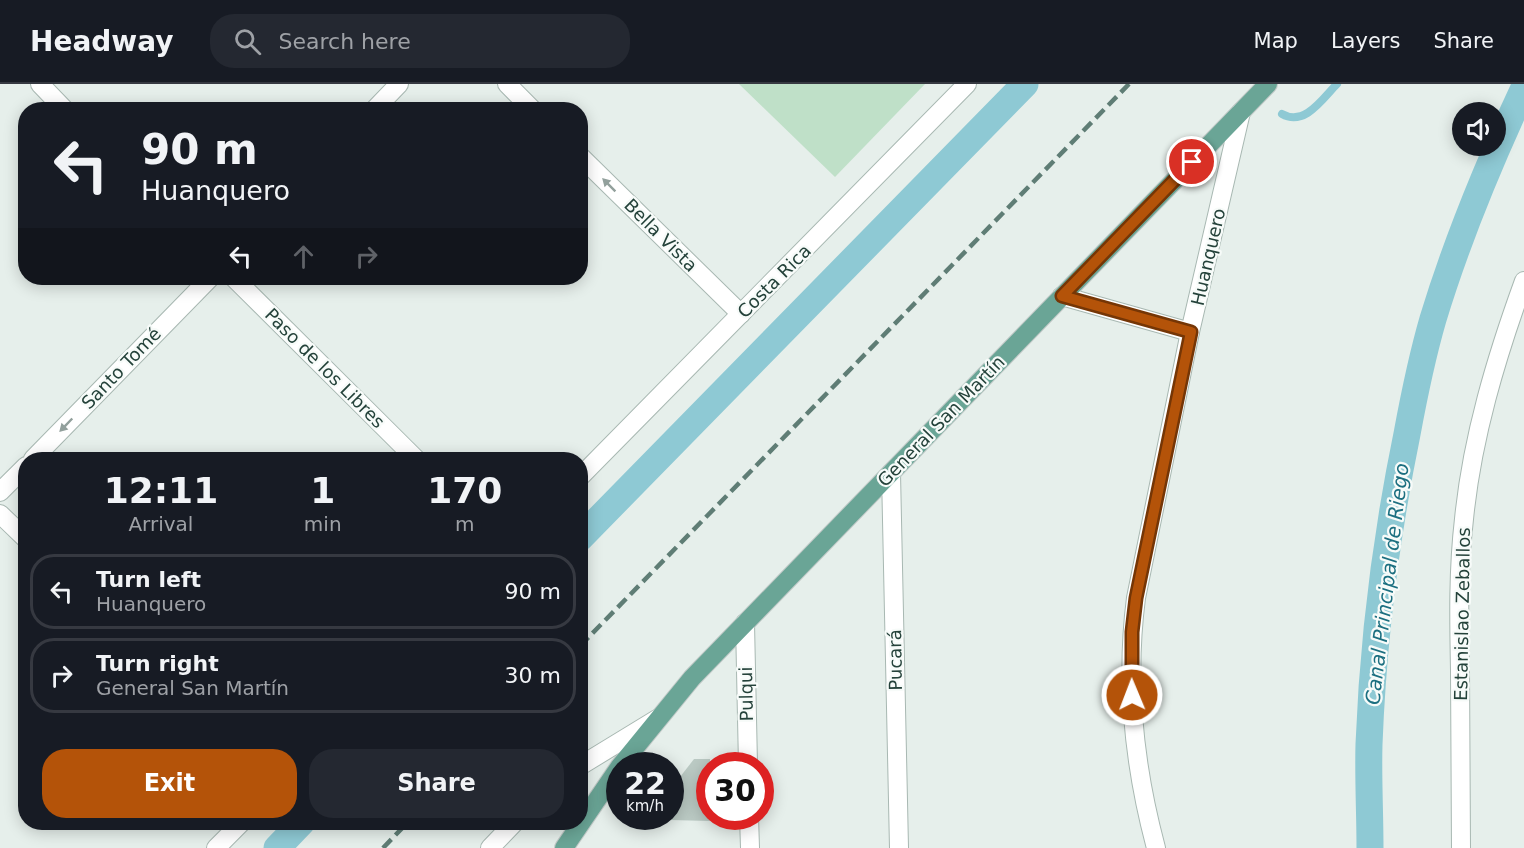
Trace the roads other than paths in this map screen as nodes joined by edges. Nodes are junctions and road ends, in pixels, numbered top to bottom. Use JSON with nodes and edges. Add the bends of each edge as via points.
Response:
{"nodes":[{"id":1,"x":40,"y":84,"type":"edge"},
{"id":2,"x":399,"y":84,"type":"edge"},
{"id":3,"x":507,"y":84,"type":"edge"},
{"id":4,"x":967,"y":84,"type":"edge"},
{"id":5,"x":1268,"y":84,"type":"edge"},
{"id":6,"x":57,"y":102,"type":"edge"},
{"id":7,"x":382,"y":102,"type":"edge"},
{"id":8,"x":525,"y":102,"type":"edge"},
{"id":9,"x":1241,"y":112,"type":"junction"},
{"id":10,"x":588,"y":164,"type":"edge"},
{"id":11,"x":1524,"y":281,"type":"edge"},
{"id":12,"x":203,"y":285,"type":"edge"},
{"id":13,"x":241,"y":285,"type":"edge"},
{"id":14,"x":1062,"y":296,"type":"junction"},
{"id":15,"x":741,"y":314,"type":"junction"},
{"id":16,"x":1191,"y":332,"type":"junction"},
{"id":17,"x":40,"y":452,"type":"edge"},
{"id":18,"x":409,"y":452,"type":"edge"},
{"id":19,"x":588,"y":469,"type":"edge"},
{"id":20,"x":891,"y":473,"type":"junction"},
{"id":21,"x":18,"y":474,"type":"edge"},
{"id":22,"x":0,"y":492,"type":"edge"},
{"id":23,"x":0,"y":514,"type":"edge"},
{"id":24,"x":18,"y":531,"type":"edge"},
{"id":25,"x":745,"y":623,"type":"junction"},
{"id":26,"x":657,"y":719,"type":"junction"},
{"id":27,"x":631,"y":752,"type":"edge"},
{"id":28,"x":748,"y":752,"type":"edge"},
{"id":29,"x":588,"y":761,"type":"edge"},
{"id":30,"x":606,"y":786,"type":"edge"},
{"id":31,"x":588,"y":813,"type":"edge"},
{"id":32,"x":234,"y":830,"type":"edge"},
{"id":33,"x":507,"y":830,"type":"edge"},
{"id":34,"x":576,"y":830,"type":"edge"},
{"id":35,"x":749,"y":830,"type":"edge"},
{"id":36,"x":216,"y":848,"type":"edge"},
{"id":37,"x":490,"y":848,"type":"edge"},
{"id":38,"x":564,"y":848,"type":"edge"},
{"id":39,"x":750,"y":848,"type":"edge"},
{"id":40,"x":899,"y":848,"type":"edge"},
{"id":41,"x":1156,"y":848,"type":"edge"},
{"id":42,"x":1461,"y":848,"type":"edge"}],
"edges":[{"from":1,"to":6,"type":"street"},
{"from":2,"to":7,"type":"street"},
{"from":3,"to":8,"type":"street"},
{"from":4,"to":15,"type":"street","name":"Costa Rica"},
{"from":5,"to":9,"type":"main road","name":"General San Martín"},
{"from":9,"to":14,"type":"main road","name":"General San Martín"},
{"from":9,"to":16,"type":"street","name":"Huanquero"},
{"from":15,"to":10,"type":"street","name":"Bella Vista","one_way":true},
{"from":11,"to":42,"type":"street","name":"Estanislao Zeballos","via":[[1484,409],[1464,518],[1459,574]]},
{"from":12,"to":17,"type":"street","name":"Santo Tomé","one_way":true},
{"from":13,"to":18,"type":"street","name":"Paso de los Libres"},
{"from":14,"to":16,"type":"street"},
{"from":14,"to":20,"type":"main road","name":"General San Martín"},
{"from":15,"to":19,"type":"street","name":"Costa Rica"},
{"from":16,"to":41,"type":"street","name":"Huanquero","via":[[1132,632],[1132,719],[1143,802]]},
{"from":20,"to":25,"type":"main road","name":"General San Martín"},
{"from":20,"to":40,"type":"street","name":"Pucará"},
{"from":21,"to":22,"type":"street"},
{"from":23,"to":24,"type":"street"},
{"from":25,"to":26,"type":"main road","name":"General San Martín"},
{"from":25,"to":28,"type":"street","name":"Pulqui"},
{"from":26,"to":27,"type":"main road","name":"General San Martín"},
{"from":26,"to":29,"type":"street"},
{"from":30,"to":31,"type":"main road","name":"General San Martín"},
{"from":32,"to":36,"type":"street"},
{"from":33,"to":37,"type":"street"},
{"from":34,"to":38,"type":"main road","name":"General San Martín"},
{"from":35,"to":39,"type":"street"}]}
